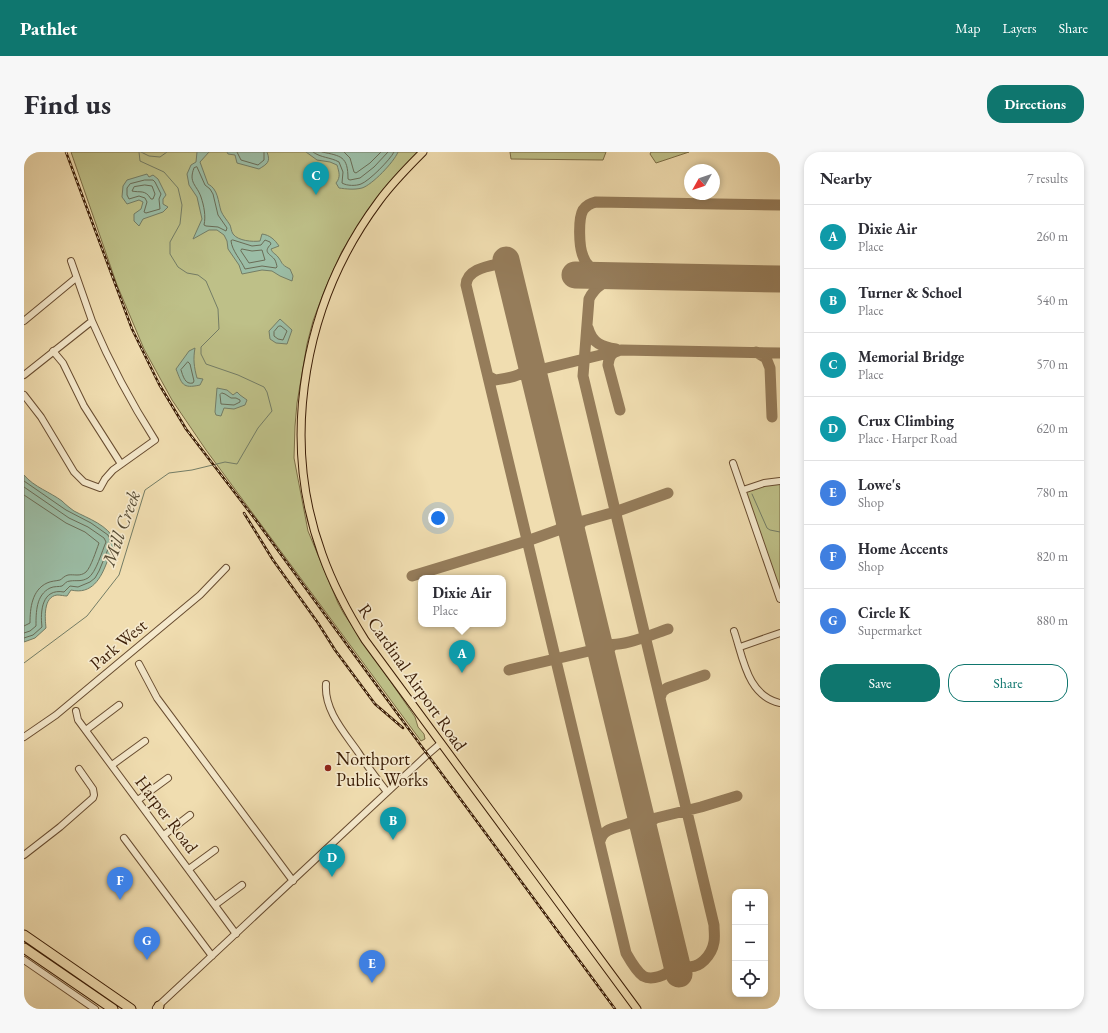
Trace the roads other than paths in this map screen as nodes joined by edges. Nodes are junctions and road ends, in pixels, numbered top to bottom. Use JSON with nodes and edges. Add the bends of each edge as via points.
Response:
{"nodes":[{"id":1,"x":423,"y":152,"type":"edge"},
{"id":2,"x":70,"y":262,"type":"dead end"},
{"id":3,"x":76,"y":278,"type":"junction"},
{"id":4,"x":24,"y":320,"type":"edge"},
{"id":5,"x":92,"y":320,"type":"junction"},
{"id":6,"x":53,"y":351,"type":"junction"},
{"id":7,"x":24,"y":375,"type":"edge"},
{"id":8,"x":24,"y":395,"type":"edge"},
{"id":9,"x":733,"y":463,"type":"dead end"},
{"id":10,"x":120,"y":464,"type":"junction"},
{"id":11,"x":780,"y":480,"type":"edge"},
{"id":12,"x":743,"y":490,"type":"junction"},
{"id":13,"x":226,"y":568,"type":"dead end"},
{"id":14,"x":780,"y":599,"type":"edge"},
{"id":15,"x":734,"y":631,"type":"dead end"},
{"id":16,"x":780,"y":633,"type":"edge"},
{"id":17,"x":740,"y":646,"type":"junction"},
{"id":18,"x":139,"y":664,"type":"dead end"},
{"id":19,"x":326,"y":684,"type":"dead end"},
{"id":20,"x":780,"y":703,"type":"edge"},
{"id":21,"x":119,"y":705,"type":"dead end"},
{"id":22,"x":76,"y":711,"type":"dead end"},
{"id":23,"x":86,"y":730,"type":"junction"},
{"id":24,"x":24,"y":737,"type":"edge"},
{"id":25,"x":145,"y":741,"type":"dead end"},
{"id":26,"x":441,"y":743,"type":"junction"},
{"id":27,"x":112,"y":765,"type":"junction"},
{"id":28,"x":79,"y":769,"type":"dead end"},
{"id":29,"x":168,"y":778,"type":"dead end"},
{"id":30,"x":387,"y":792,"type":"junction"},
{"id":31,"x":138,"y":800,"type":"junction"},
{"id":32,"x":190,"y":816,"type":"dead end"},
{"id":33,"x":164,"y":835,"type":"junction"},
{"id":34,"x":124,"y":838,"type":"dead end"},
{"id":35,"x":215,"y":850,"type":"dead end"},
{"id":36,"x":24,"y":855,"type":"edge"},
{"id":37,"x":189,"y":869,"type":"junction"},
{"id":38,"x":292,"y":881,"type":"junction"},
{"id":39,"x":242,"y":885,"type":"dead end"},
{"id":40,"x":215,"y":905,"type":"junction"},
{"id":41,"x":236,"y":934,"type":"junction"},
{"id":42,"x":24,"y":935,"type":"edge"},
{"id":43,"x":24,"y":948,"type":"edge"},
{"id":44,"x":212,"y":956,"type":"junction"},
{"id":45,"x":58,"y":958,"type":"junction"},
{"id":46,"x":24,"y":960,"type":"edge"},
{"id":47,"x":45,"y":962,"type":"junction"},
{"id":48,"x":56,"y":970,"type":"junction"},
{"id":49,"x":75,"y":970,"type":"junction"},
{"id":50,"x":157,"y":1008,"type":"edge"},
{"id":51,"x":94,"y":1009,"type":"edge"},
{"id":52,"x":113,"y":1009,"type":"edge"},
{"id":53,"x":132,"y":1009,"type":"edge"},
{"id":54,"x":637,"y":1009,"type":"edge"}],
"edges":[{"from":1,"to":26,"type":"main road","name":"R Cardinal Airport Road","via":[[375,206],[329,287],[308,358],[301,432],[309,505],[321,553],[330,576],[365,640]]},
{"from":2,"to":3,"type":"street"},
{"from":3,"to":4,"type":"street"},
{"from":3,"to":5,"type":"street"},
{"from":5,"to":6,"type":"street"},
{"from":5,"to":10,"type":"street","via":[[125,392],[155,440]]},
{"from":6,"to":7,"type":"street"},
{"from":6,"to":10,"type":"street","via":[[63,363],[84,406]]},
{"from":8,"to":10,"type":"street","via":[[41,417],[74,472],[84,482],[100,488],[109,474]]},
{"from":9,"to":12,"type":"street"},
{"from":11,"to":12,"type":"street","via":[[764,482]]},
{"from":12,"to":14,"type":"street"},
{"from":13,"to":24,"type":"street","name":"Park West","via":[[200,594],[56,715]]},
{"from":15,"to":17,"type":"street"},
{"from":16,"to":17,"type":"street"},
{"from":17,"to":20,"type":"street","via":[[748,676],[756,688],[763,696]]},
{"from":18,"to":38,"type":"street","via":[[157,698]]},
{"from":19,"to":30,"type":"street","via":[[328,703],[336,721]]},
{"from":21,"to":23,"type":"street"},
{"from":22,"to":23,"type":"street","name":"Harper Road","via":[[78,720]]},
{"from":23,"to":27,"type":"street","name":"Harper Road"},
{"from":25,"to":27,"type":"street"},
{"from":26,"to":30,"type":"street"},
{"from":26,"to":54,"type":"main road","name":"R Cardinal Airport Road"},
{"from":27,"to":31,"type":"street","name":"Harper Road"},
{"from":28,"to":36,"type":"street","via":[[93,789],[93,798],[60,828]]},
{"from":29,"to":31,"type":"street"},
{"from":30,"to":38,"type":"street"},
{"from":31,"to":33,"type":"street","name":"Harper Road"},
{"from":32,"to":33,"type":"street"},
{"from":33,"to":37,"type":"street","name":"Harper Road"},
{"from":34,"to":44,"type":"street"},
{"from":35,"to":37,"type":"street"},
{"from":37,"to":40,"type":"street","name":"Harper Road"},
{"from":38,"to":41,"type":"street"},
{"from":39,"to":40,"type":"street"},
{"from":40,"to":41,"type":"street","name":"Harper Road"},
{"from":41,"to":44,"type":"street"},
{"from":42,"to":45,"type":"highway"},
{"from":43,"to":47,"type":"highway"},
{"from":44,"to":50,"type":"street"},
{"from":45,"to":47,"type":"highway"},
{"from":45,"to":49,"type":"highway"},
{"from":46,"to":51,"type":"street"},
{"from":47,"to":48,"type":"highway"},
{"from":48,"to":49,"type":"highway"},
{"from":48,"to":52,"type":"highway"},
{"from":49,"to":53,"type":"highway"}]}
